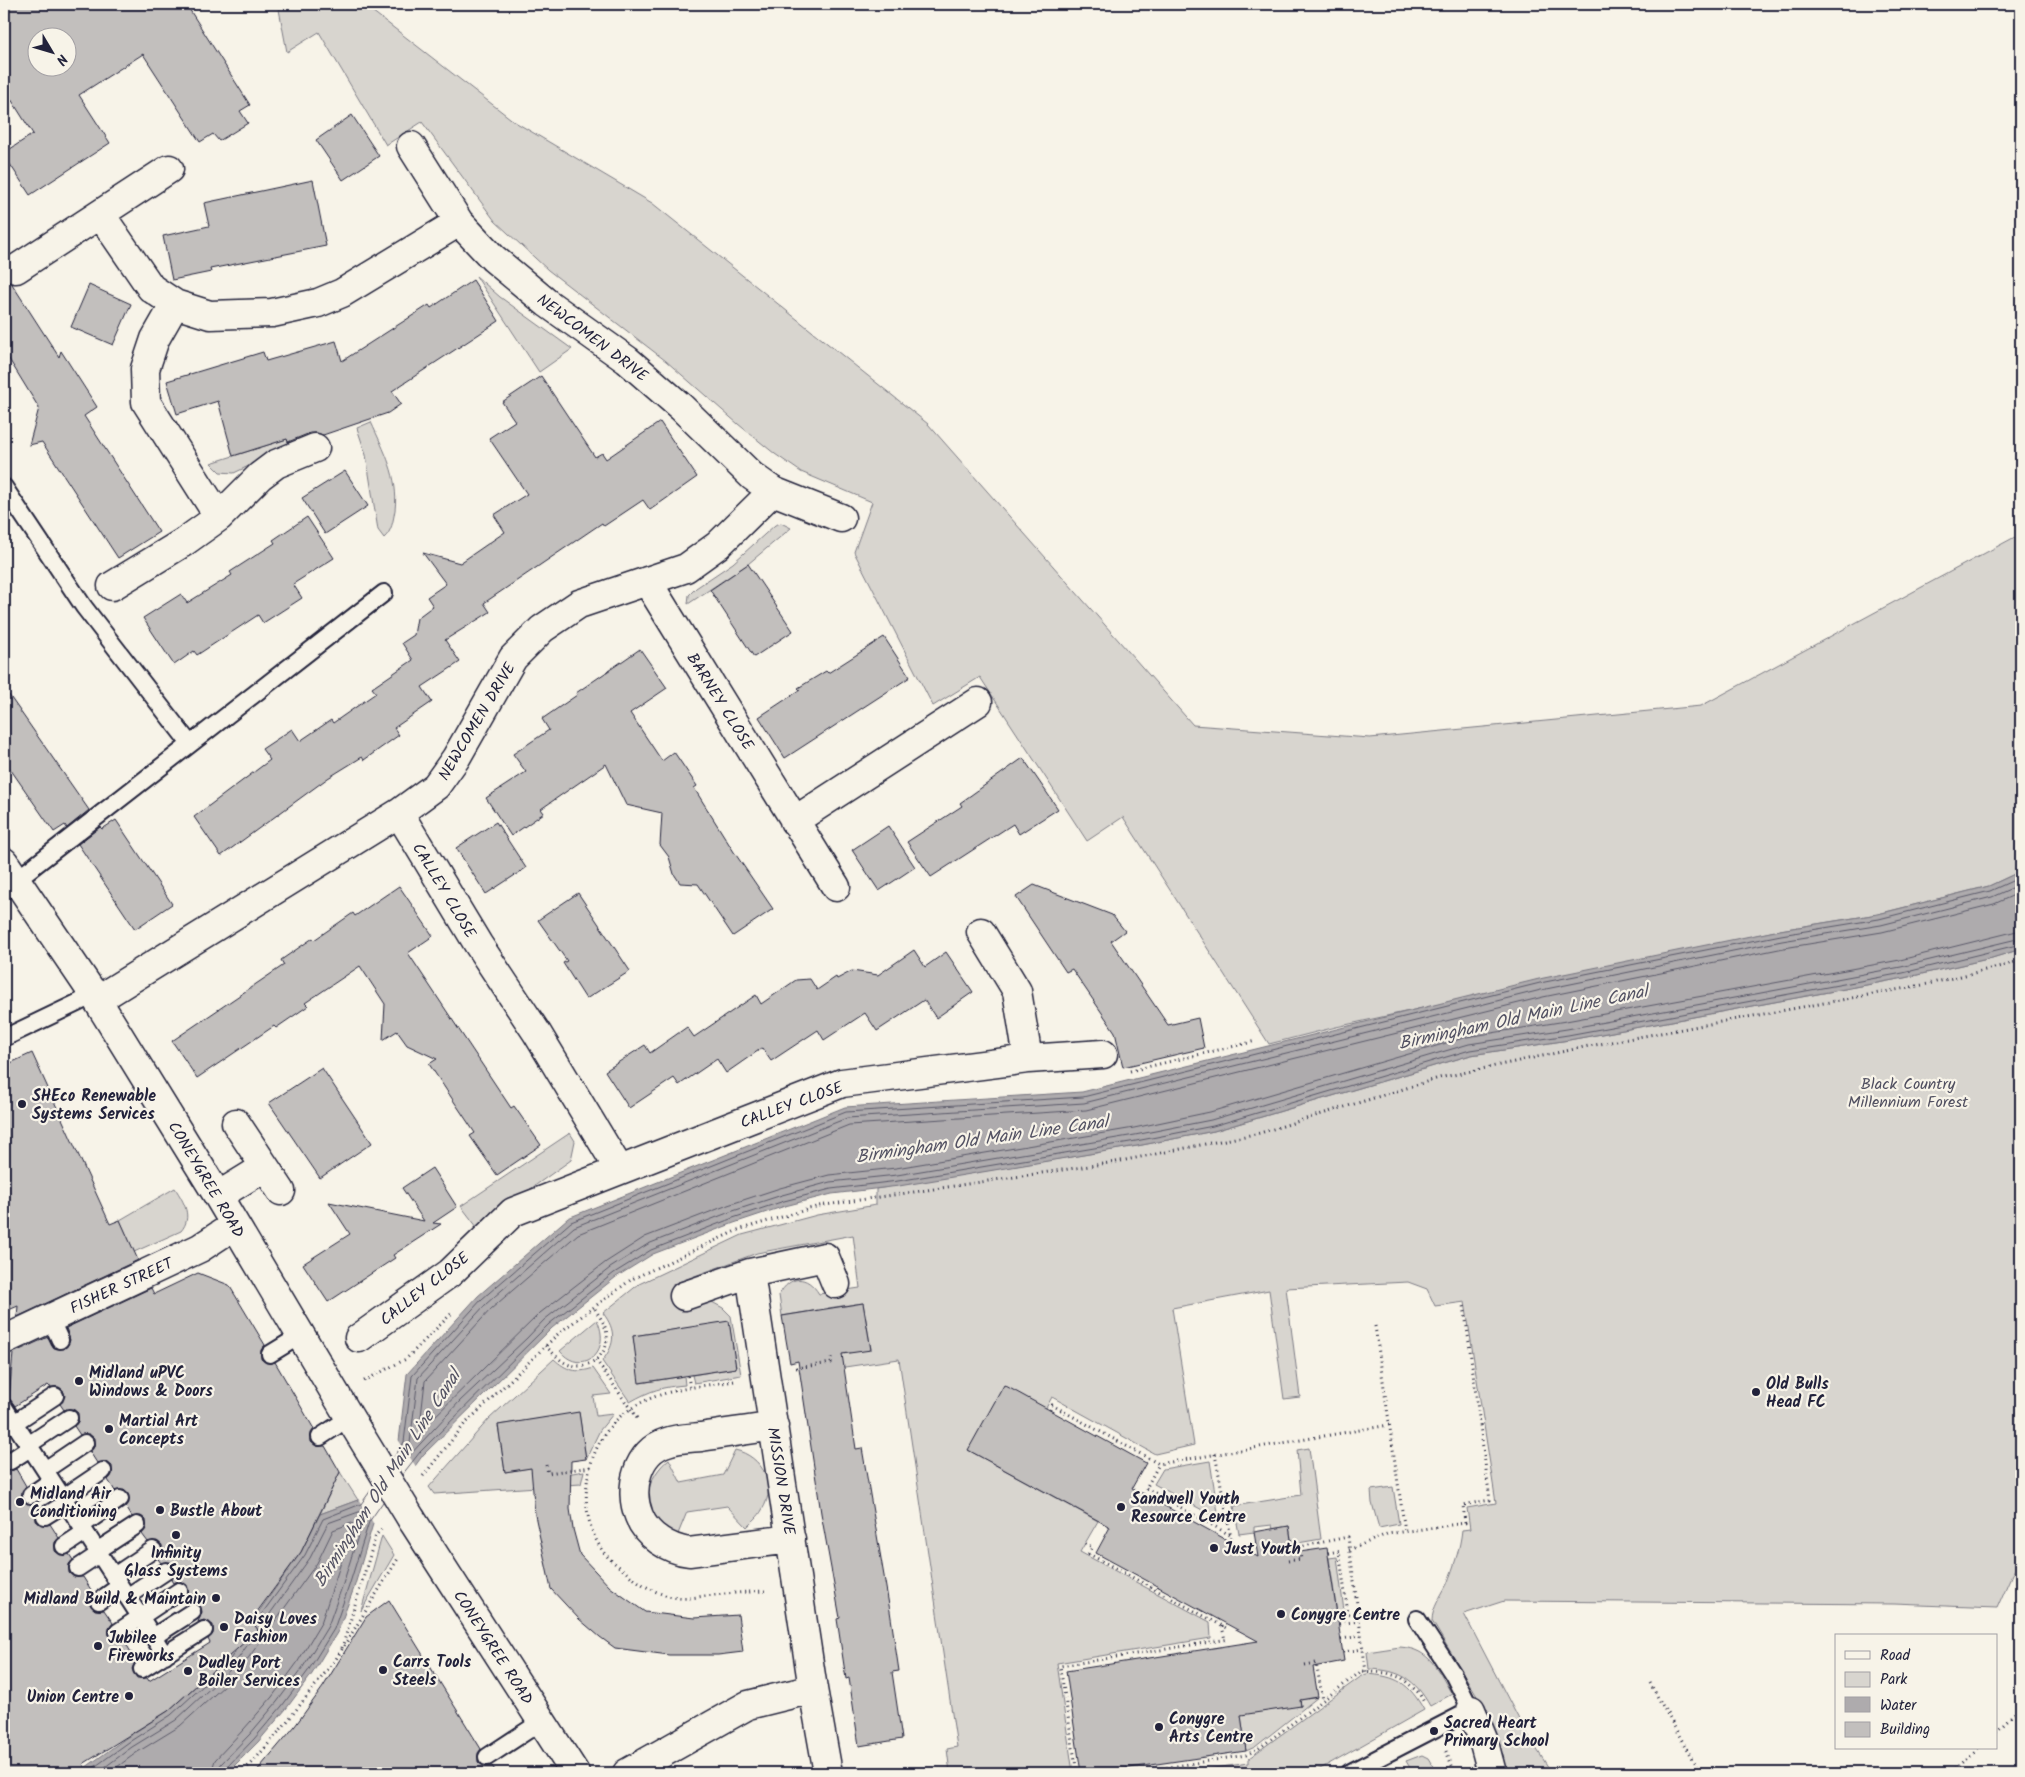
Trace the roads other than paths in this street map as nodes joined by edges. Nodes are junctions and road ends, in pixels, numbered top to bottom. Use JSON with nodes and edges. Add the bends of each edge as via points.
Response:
{"nodes":[{"id":1,"x":411,"y":146,"type":"dead end"},
{"id":2,"x":169,"y":169,"type":"dead end"},
{"id":3,"x":101,"y":215,"type":"junction"},
{"id":4,"x":459,"y":222,"type":"junction"},
{"id":5,"x":16,"y":269,"type":"dead end"},
{"id":6,"x":175,"y":304,"type":"junction"},
{"id":7,"x":315,"y":448,"type":"dead end"},
{"id":8,"x":4,"y":487,"type":"edge"},
{"id":9,"x":773,"y":491,"type":"junction"},
{"id":10,"x":219,"y":517,"type":"junction"},
{"id":11,"x":841,"y":518,"type":"dead end"},
{"id":12,"x":647,"y":581,"type":"junction"},
{"id":13,"x":112,"y":586,"type":"dead end"},
{"id":14,"x":384,"y":593,"type":"dead end"},
{"id":15,"x":978,"y":702,"type":"dead end"},
{"id":16,"x":190,"y":744,"type":"junction"},
{"id":17,"x":400,"y":813,"type":"junction"},
{"id":18,"x":794,"y":821,"type":"junction"},
{"id":19,"x":10,"y":871,"type":"edge"},
{"id":20,"x":836,"y":887,"type":"dead end"},
{"id":21,"x":981,"y":932,"type":"dead end"},
{"id":22,"x":96,"y":998,"type":"junction"},
{"id":23,"x":4,"y":1038,"type":"edge"},
{"id":24,"x":1103,"y":1054,"type":"dead end"},
{"id":25,"x":1028,"y":1059,"type":"junction"},
{"id":26,"x":236,"y":1123,"type":"dead end"},
{"id":27,"x":265,"y":1166,"type":"junction"},
{"id":28,"x":619,"y":1169,"type":"junction"},
{"id":29,"x":281,"y":1191,"type":"dead end"},
{"id":30,"x":218,"y":1196,"type":"junction"},
{"id":31,"x":236,"y":1225,"type":"junction"},
{"id":32,"x":750,"y":1273,"type":"junction"},
{"id":33,"x":836,"y":1284,"type":"dead end"},
{"id":34,"x":684,"y":1296,"type":"dead end"},
{"id":35,"x":301,"y":1335,"type":"junction"},
{"id":36,"x":360,"y":1338,"type":"dead end"},
{"id":37,"x":4,"y":1340,"type":"edge"},
{"id":38,"x":270,"y":1354,"type":"dead end"},
{"id":39,"x":55,"y":1396,"type":"dead end"},
{"id":40,"x":4,"y":1408,"type":"edge"},
{"id":41,"x":346,"y":1413,"type":"junction"},
{"id":42,"x":69,"y":1418,"type":"dead end"},
{"id":43,"x":14,"y":1423,"type":"junction"},
{"id":44,"x":774,"y":1426,"type":"junction"},
{"id":45,"x":320,"y":1437,"type":"dead end"},
{"id":46,"x":85,"y":1444,"type":"dead end"},
{"id":47,"x":29,"y":1447,"type":"junction"},
{"id":48,"x":10,"y":1461,"type":"dead end"},
{"id":49,"x":103,"y":1471,"type":"dead end"},
{"id":50,"x":48,"y":1476,"type":"junction"},
{"id":51,"x":31,"y":1495,"type":"dead end"},
{"id":52,"x":120,"y":1499,"type":"dead end"},
{"id":53,"x":64,"y":1500,"type":"junction"},
{"id":54,"x":45,"y":1516,"type":"dead end"},
{"id":55,"x":137,"y":1525,"type":"dead end"},
{"id":56,"x":83,"y":1529,"type":"junction"},
{"id":57,"x":791,"y":1539,"type":"junction"},
{"id":58,"x":64,"y":1546,"type":"dead end"},
{"id":59,"x":153,"y":1550,"type":"dead end"},
{"id":60,"x":98,"y":1553,"type":"junction"},
{"id":61,"x":78,"y":1568,"type":"dead end"},
{"id":62,"x":166,"y":1572,"type":"dead end"},
{"id":63,"x":120,"y":1586,"type":"junction"},
{"id":64,"x":179,"y":1591,"type":"dead end"},
{"id":65,"x":99,"y":1601,"type":"dead end"},
{"id":66,"x":192,"y":1612,"type":"dead end"},
{"id":67,"x":140,"y":1616,"type":"junction"},
{"id":68,"x":1418,"y":1619,"type":"dead end"},
{"id":69,"x":204,"y":1630,"type":"dead end"},
{"id":70,"x":118,"y":1632,"type":"dead end"},
{"id":71,"x":153,"y":1637,"type":"junction"},
{"id":72,"x":165,"y":1655,"type":"junction"},
{"id":73,"x":142,"y":1669,"type":"dead end"},
{"id":74,"x":813,"y":1690,"type":"junction"},
{"id":75,"x":1471,"y":1710,"type":"junction"},
{"id":76,"x":542,"y":1721,"type":"junction"},
{"id":77,"x":487,"y":1757,"type":"dead end"},
{"id":78,"x":575,"y":1773,"type":"edge"},
{"id":79,"x":627,"y":1773,"type":"edge"},
{"id":80,"x":828,"y":1773,"type":"edge"},
{"id":81,"x":1349,"y":1773,"type":"edge"},
{"id":82,"x":1492,"y":1773,"type":"edge"}],
"edges":[{"from":1,"to":4,"type":"street","name":"NEWCOMEN DRIVE"},
{"from":2,"to":3,"type":"street"},
{"from":3,"to":5,"type":"street"},
{"from":3,"to":6,"type":"street","via":[[152,288]]},
{"from":4,"to":6,"type":"street","via":[[342,293],[318,303],[272,313],[210,315]]},
{"from":4,"to":9,"type":"street","name":"NEWCOMEN DRIVE","via":[[493,258],[547,303],[627,360],[752,476]]},
{"from":6,"to":10,"type":"street","via":[[155,339],[145,369],[146,402]]},
{"from":7,"to":10,"type":"street","via":[[271,468]]},
{"from":8,"to":16,"type":"lane","via":[[84,607]]},
{"from":9,"to":11,"type":"street","name":"NEWCOMEN DRIVE"},
{"from":9,"to":12,"type":"street","name":"NEWCOMEN DRIVE","via":[[718,545],[686,568]]},
{"from":10,"to":13,"type":"street"},
{"from":12,"to":17,"type":"street","name":"NEWCOMEN DRIVE","via":[[579,604],[542,629],[513,658],[456,758],[436,786]]},
{"from":12,"to":18,"type":"street","name":"BARNEY CLOSE"},
{"from":14,"to":16,"type":"lane"},
{"from":15,"to":18,"type":"street"},
{"from":16,"to":19,"type":"lane"},
{"from":17,"to":22,"type":"street","name":"NEWCOMEN DRIVE"},
{"from":17,"to":28,"type":"street","name":"CALLEY CLOSE"},
{"from":18,"to":20,"type":"street","name":"BARNEY CLOSE"},
{"from":19,"to":22,"type":"street","name":"CONEYGREE ROAD"},
{"from":21,"to":25,"type":"street","via":[[1017,991]]},
{"from":22,"to":23,"type":"lane"},
{"from":22,"to":30,"type":"street","name":"CONEYGREE ROAD"},
{"from":24,"to":25,"type":"street","name":"CALLEY CLOSE"},
{"from":25,"to":28,"type":"street","name":"CALLEY CLOSE","via":[[842,1083]]},
{"from":26,"to":27,"type":"street"},
{"from":27,"to":29,"type":"street"},
{"from":27,"to":30,"type":"street"},
{"from":28,"to":36,"type":"street","name":"CALLEY CLOSE","via":[[513,1212],[450,1273]]},
{"from":30,"to":31,"type":"street","name":"CONEYGREE ROAD"},
{"from":31,"to":35,"type":"street","name":"CONEYGREE ROAD"},
{"from":31,"to":37,"type":"street","name":"FISHER STREET","via":[[55,1329]]},
{"from":32,"to":33,"type":"street","via":[[825,1257]]},
{"from":32,"to":34,"type":"street"},
{"from":32,"to":44,"type":"street","name":"MISSION DRIVE"},
{"from":35,"to":38,"type":"lane"},
{"from":35,"to":41,"type":"street","name":"CONEYGREE ROAD"},
{"from":39,"to":43,"type":"lane"},
{"from":40,"to":43,"type":"lane"},
{"from":41,"to":45,"type":"lane"},
{"from":41,"to":76,"type":"street","name":"CONEYGREE ROAD","bridge":true},
{"from":42,"to":47,"type":"lane"},
{"from":43,"to":47,"type":"lane"},
{"from":44,"to":57,"type":"street","name":"MISSION DRIVE"},
{"from":44,"to":57,"type":"street","via":[[666,1442],[644,1458],[633,1487],[634,1504],[649,1530],[675,1550],[689,1552]]},
{"from":46,"to":50,"type":"lane"},
{"from":47,"to":48,"type":"lane"},
{"from":47,"to":50,"type":"lane"},
{"from":49,"to":53,"type":"lane"},
{"from":50,"to":51,"type":"lane"},
{"from":50,"to":53,"type":"lane"},
{"from":52,"to":56,"type":"lane"},
{"from":53,"to":54,"type":"lane"},
{"from":53,"to":56,"type":"lane"},
{"from":55,"to":60,"type":"lane"},
{"from":56,"to":58,"type":"lane"},
{"from":56,"to":60,"type":"lane"},
{"from":57,"to":74,"type":"street","name":"MISSION DRIVE"},
{"from":59,"to":63,"type":"lane"},
{"from":60,"to":61,"type":"lane"},
{"from":60,"to":63,"type":"lane"},
{"from":62,"to":63,"type":"lane"},
{"from":63,"to":65,"type":"lane"},
{"from":63,"to":67,"type":"lane"},
{"from":64,"to":67,"type":"lane"},
{"from":66,"to":71,"type":"lane"},
{"from":67,"to":70,"type":"lane"},
{"from":67,"to":71,"type":"lane"},
{"from":68,"to":75,"type":"lane","via":[[1453,1674]]},
{"from":69,"to":72,"type":"lane","via":[[192,1646]]},
{"from":71,"to":72,"type":"lane"},
{"from":72,"to":73,"type":"lane"},
{"from":74,"to":79,"type":"street","via":[[748,1705]]},
{"from":74,"to":80,"type":"street","name":"MISSION DRIVE"},
{"from":75,"to":81,"type":"lane"},
{"from":75,"to":82,"type":"street","via":[[1484,1739]]},
{"from":76,"to":77,"type":"lane"},
{"from":76,"to":78,"type":"street","name":"CONEYGREE ROAD"}]}
